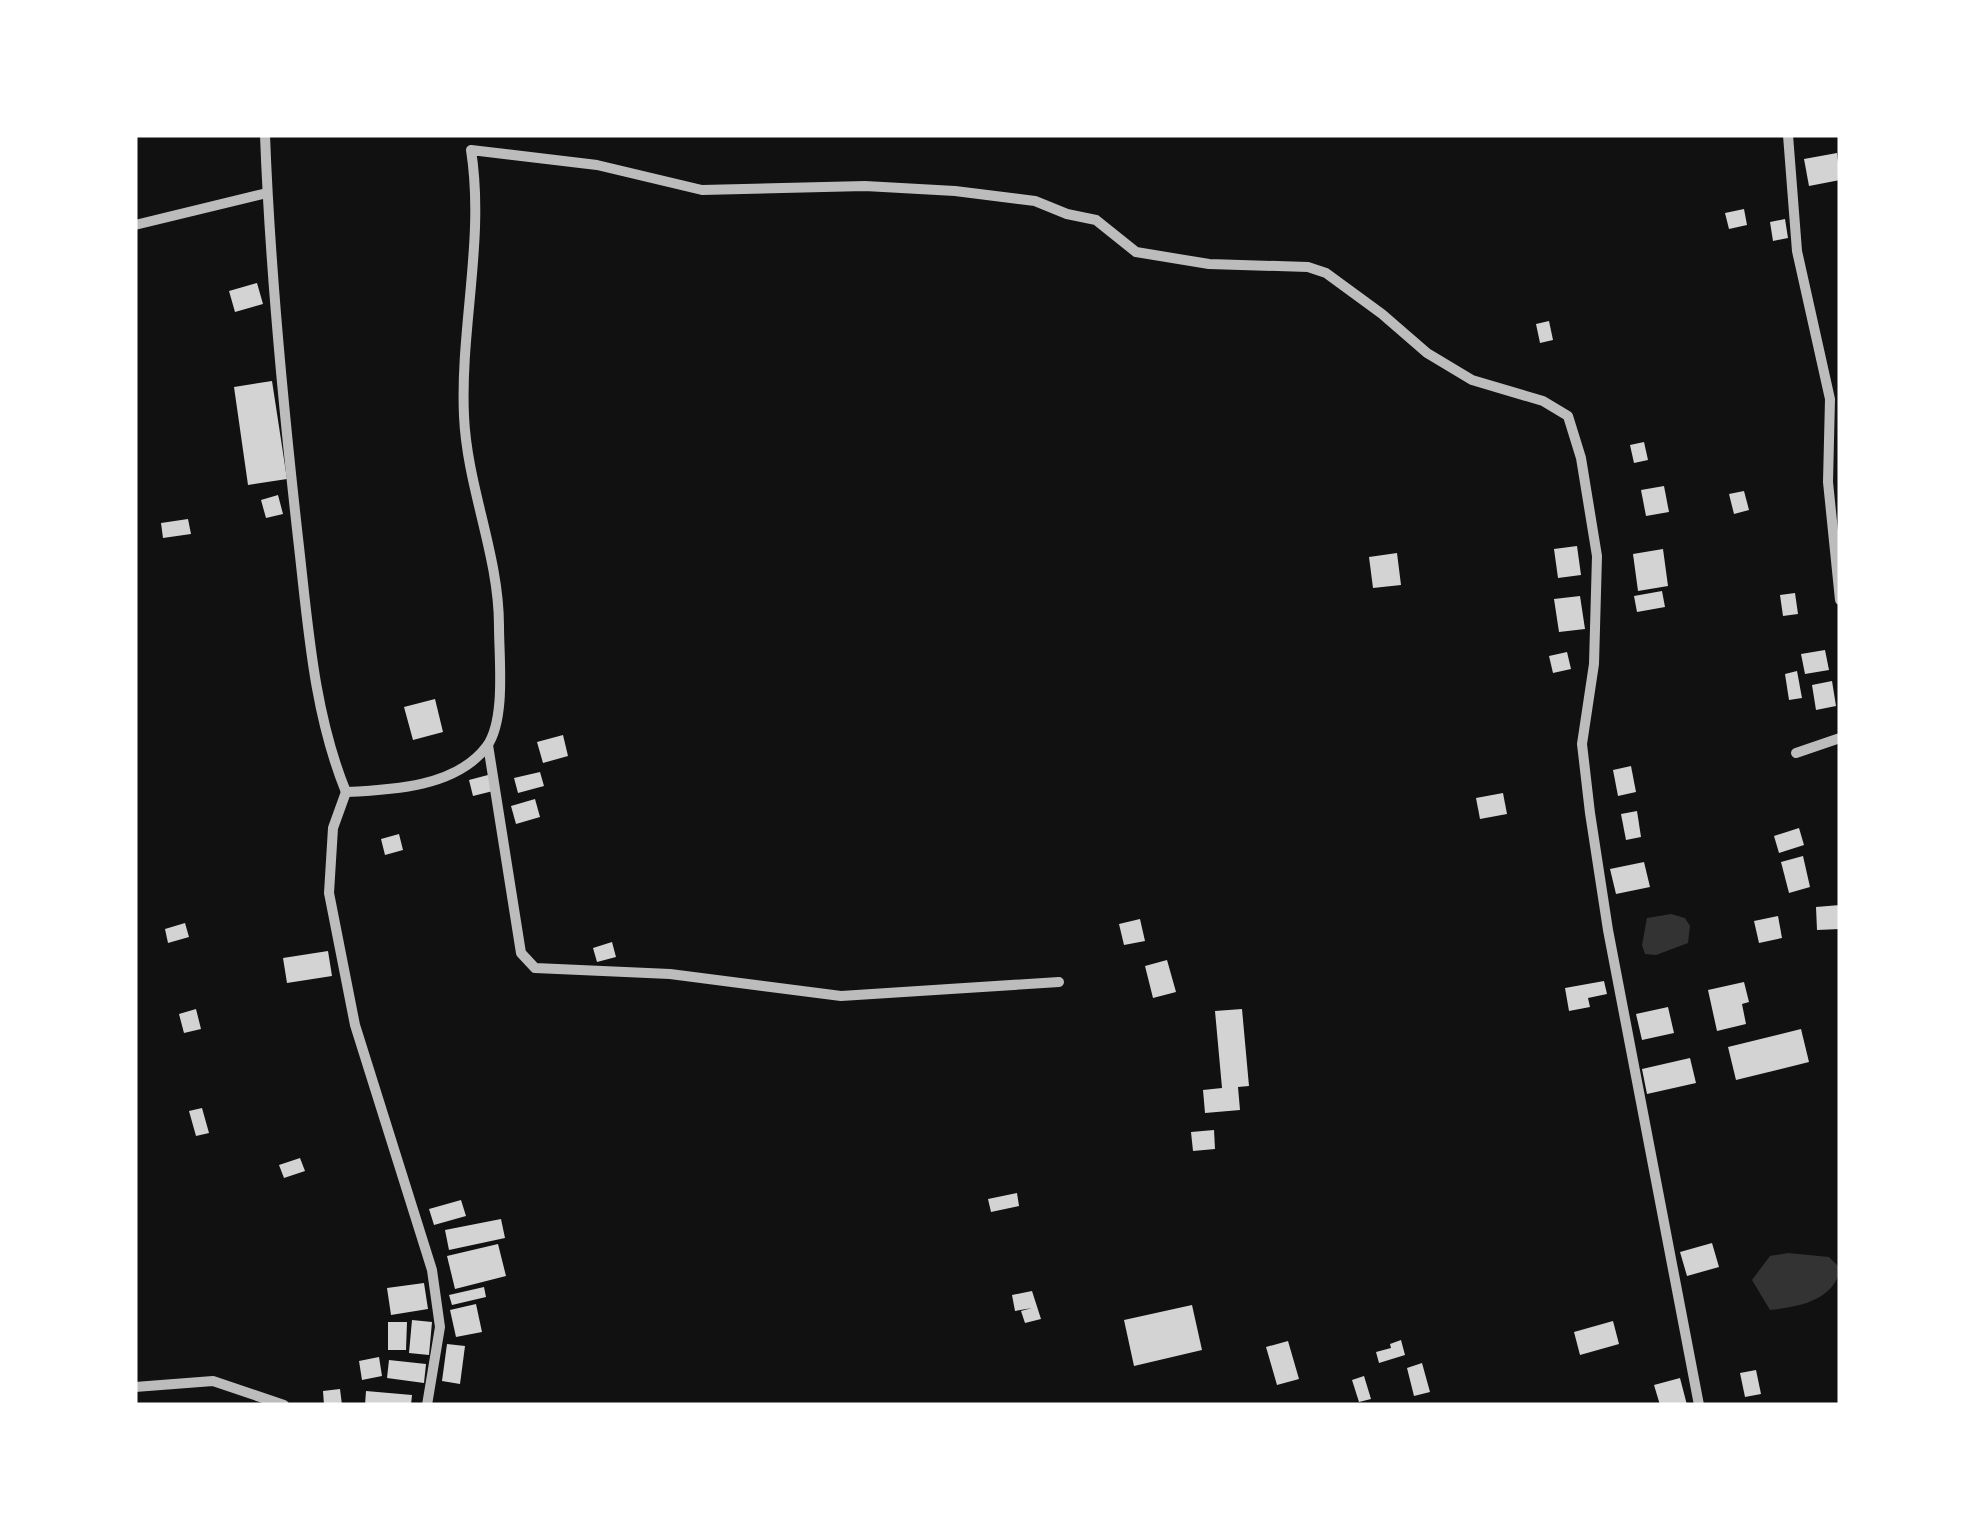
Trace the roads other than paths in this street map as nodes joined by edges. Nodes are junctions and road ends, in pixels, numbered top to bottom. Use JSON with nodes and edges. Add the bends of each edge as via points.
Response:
{"nodes":[{"id":1,"x":264,"y":135,"type":"edge"},
{"id":2,"x":1788,"y":135,"type":"edge"},
{"id":3,"x":267,"y":193,"type":"junction"},
{"id":4,"x":135,"y":225,"type":"edge"},
{"id":5,"x":1840,"y":600,"type":"edge"},
{"id":6,"x":1840,"y":738,"type":"edge"},
{"id":7,"x":488,"y":745,"type":"junction"},
{"id":8,"x":1796,"y":753,"type":"dead end"},
{"id":9,"x":346,"y":792,"type":"junction"},
{"id":10,"x":1059,"y":982,"type":"dead end"},
{"id":11,"x":135,"y":1387,"type":"edge"},
{"id":12,"x":284,"y":1405,"type":"edge"},
{"id":13,"x":427,"y":1405,"type":"edge"},
{"id":14,"x":1700,"y":1405,"type":"edge"}],
"edges":[{"from":1,"to":3,"type":"street"},
{"from":2,"to":5,"type":"street","via":[[1797,251],[1830,399],[1828,482]]},
{"from":3,"to":4,"type":"street"},
{"from":3,"to":9,"type":"street","via":[[315,684]]},
{"from":6,"to":8,"type":"street"},
{"from":7,"to":9,"type":"street","via":[[456,773],[390,790]]},
{"from":7,"to":10,"type":"street","via":[[521,953],[535,968],[670,974],[842,996]]},
{"from":7,"to":14,"type":"street","via":[[499,705],[499,593],[464,421],[463,348],[475,254],[470,150],[598,165],[702,190],[865,186],[1035,201],[1096,220],[1136,252],[1326,273],[1472,380],[1543,401],[1568,416],[1597,556],[1594,664],[1582,744],[1590,813]]},
{"from":9,"to":13,"type":"street","via":[[333,828],[329,893],[355,1025],[432,1270],[440,1327]]},
{"from":11,"to":12,"type":"street","via":[[213,1381]]}]}
